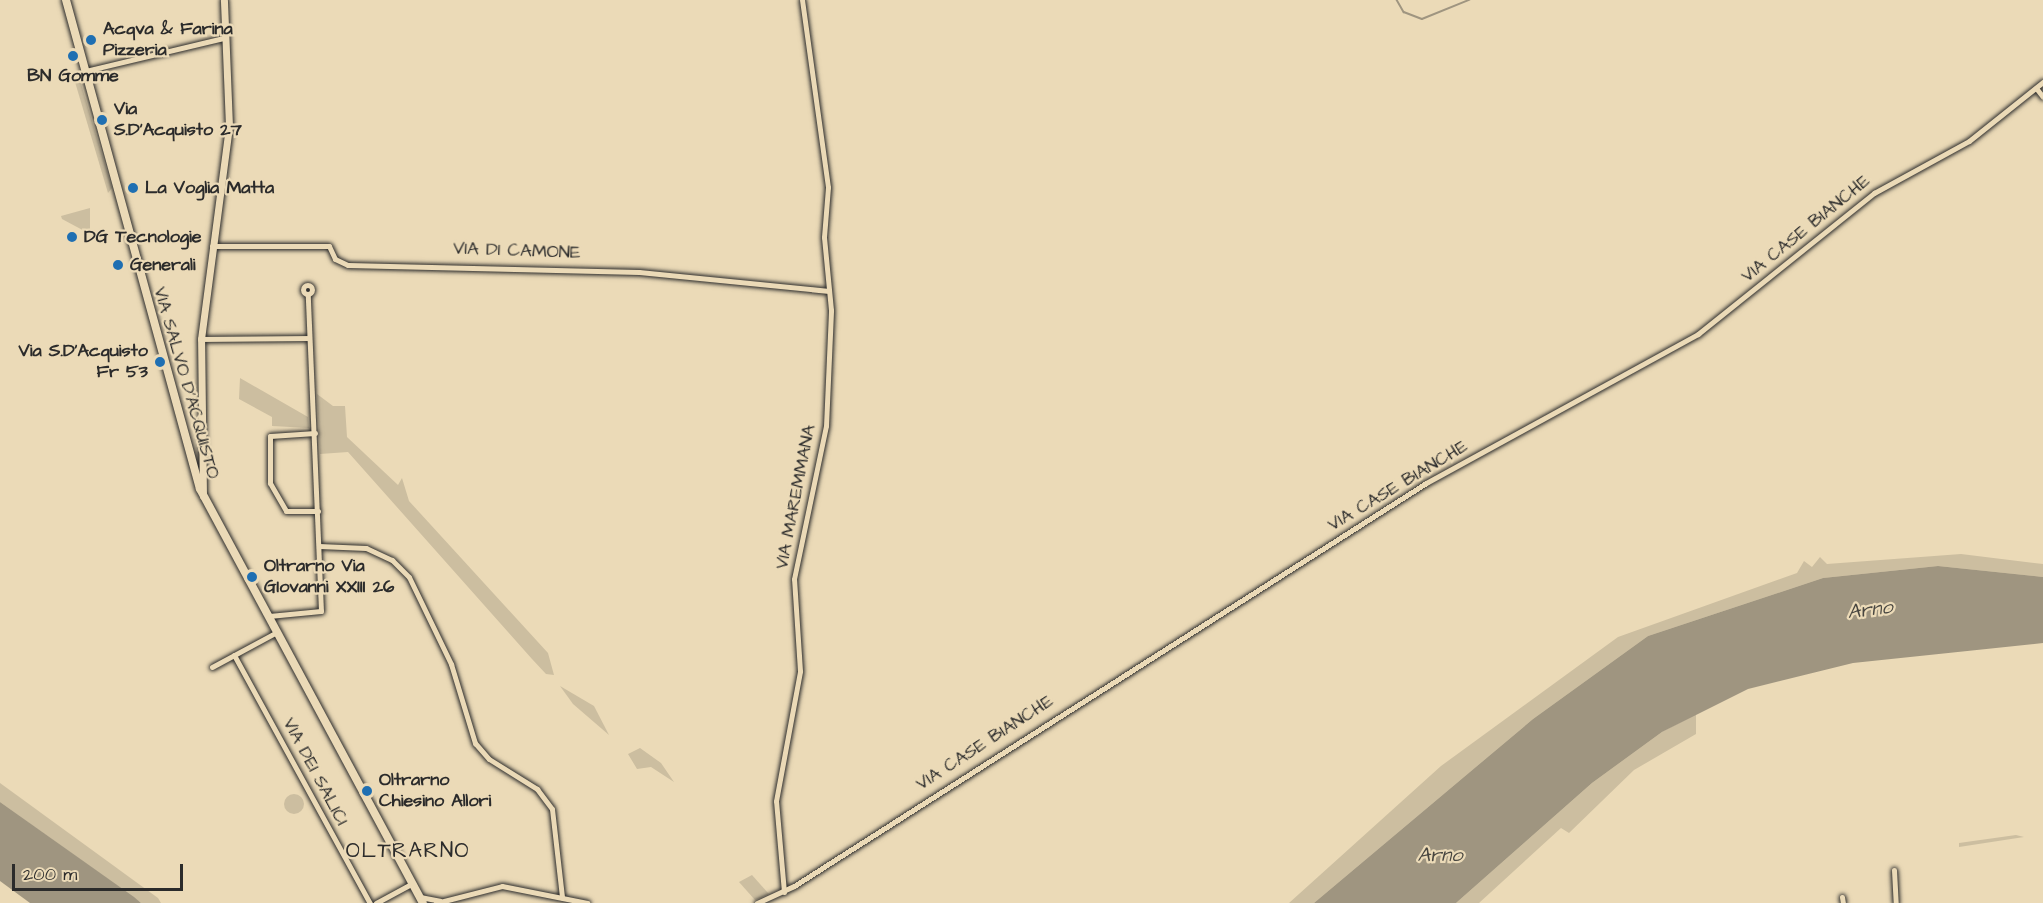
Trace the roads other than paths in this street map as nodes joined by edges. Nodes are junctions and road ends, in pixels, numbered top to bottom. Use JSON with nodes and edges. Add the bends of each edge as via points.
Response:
{"nodes":[{"id":1,"x":66,"y":0,"type":"edge"},
{"id":2,"x":224,"y":0,"type":"edge"},
{"id":3,"x":802,"y":0,"type":"edge"},
{"id":4,"x":223,"y":38,"type":"junction"},
{"id":5,"x":85,"y":71,"type":"junction"},
{"id":6,"x":2043,"y":82,"type":"edge"},
{"id":7,"x":2036,"y":88,"type":"junction"},
{"id":8,"x":2043,"y":97,"type":"edge"},
{"id":9,"x":212,"y":246,"type":"junction"},
{"id":10,"x":829,"y":291,"type":"junction"},
{"id":11,"x":308,"y":295,"type":"dead end"},
{"id":12,"x":309,"y":338,"type":"junction"},
{"id":13,"x":201,"y":339,"type":"junction"},
{"id":14,"x":315,"y":433,"type":"junction"},
{"id":15,"x":203,"y":496,"type":"junction"},
{"id":16,"x":318,"y":511,"type":"junction"},
{"id":17,"x":319,"y":546,"type":"junction"},
{"id":18,"x":269,"y":616,"type":"junction"},
{"id":19,"x":278,"y":632,"type":"junction"},
{"id":20,"x":234,"y":655,"type":"junction"},
{"id":21,"x":212,"y":667,"type":"dead end"},
{"id":22,"x":1894,"y":870,"type":"dead end"},
{"id":23,"x":413,"y":883,"type":"junction"},
{"id":24,"x":784,"y":892,"type":"junction"},
{"id":25,"x":562,"y":897,"type":"junction"},
{"id":26,"x":456,"y":898,"type":"junction"},
{"id":27,"x":422,"y":900,"type":"edge"},
{"id":28,"x":439,"y":902,"type":"edge"},
{"id":29,"x":370,"y":903,"type":"edge"},
{"id":30,"x":376,"y":903,"type":"edge"},
{"id":31,"x":449,"y":903,"type":"edge"},
{"id":32,"x":587,"y":903,"type":"edge"},
{"id":33,"x":757,"y":903,"type":"edge"},
{"id":34,"x":1896,"y":903,"type":"edge"}],
"edges":[{"from":1,"to":5,"type":"main road","name":"VIA SALVO D'ACQUISTO"},
{"from":2,"to":4,"type":"street"},
{"from":3,"to":10,"type":"street","name":"VIA MAREMMANA","via":[[828,188],[824,237]]},
{"from":4,"to":5,"type":"street"},
{"from":4,"to":9,"type":"street","via":[[229,126]]},
{"from":5,"to":15,"type":"main road","name":"VIA SALVO D'ACQUISTO"},
{"from":6,"to":7,"type":"street","name":"VIA CASE BIANCHE"},
{"from":7,"to":8,"type":"street"},
{"from":7,"to":24,"type":"street","name":"VIA CASE BIANCHE","via":[[1969,141],[1874,193],[1702,332],[1407,494]]},
{"from":9,"to":10,"type":"street","name":"VIA DI CAMONE","via":[[329,246],[335,259],[348,265],[628,271]]},
{"from":9,"to":13,"type":"street"},
{"from":10,"to":24,"type":"street","name":"VIA MAREMMANA","via":[[826,426],[796,562],[800,671],[776,801]]},
{"from":11,"to":12,"type":"street"},
{"from":12,"to":13,"type":"street"},
{"from":12,"to":14,"type":"street"},
{"from":13,"to":15,"type":"street"},
{"from":14,"to":16,"type":"street"},
{"from":14,"to":16,"type":"street","via":[[271,435],[270,483],[286,511]]},
{"from":15,"to":18,"type":"main road","name":"VIA SALVO D'ACQUISTO"},
{"from":16,"to":17,"type":"street"},
{"from":17,"to":18,"type":"street","via":[[321,612]]},
{"from":17,"to":25,"type":"street","via":[[366,548],[388,557],[409,577],[451,664],[476,742],[495,763],[530,783],[552,809]]},
{"from":18,"to":19,"type":"main road","name":"VIA SALVO D'ACQUISTO"},
{"from":19,"to":20,"type":"street"},
{"from":19,"to":23,"type":"main road","name":"VIA SALVO D'ACQUISTO"},
{"from":20,"to":21,"type":"street"},
{"from":20,"to":29,"type":"street","name":"VIA DEI SALICI"},
{"from":22,"to":34,"type":"street"},
{"from":23,"to":27,"type":"main road","name":"VIA SALVO D'ACQUISTO"},
{"from":23,"to":30,"type":"street"},
{"from":24,"to":33,"type":"street","name":"VIA CASE BIANCHE"},
{"from":25,"to":26,"type":"street","via":[[502,886]]},
{"from":25,"to":32,"type":"street"},
{"from":26,"to":28,"type":"street"},
{"from":26,"to":31,"type":"street"},
{"from":27,"to":28,"type":"street"}]}
